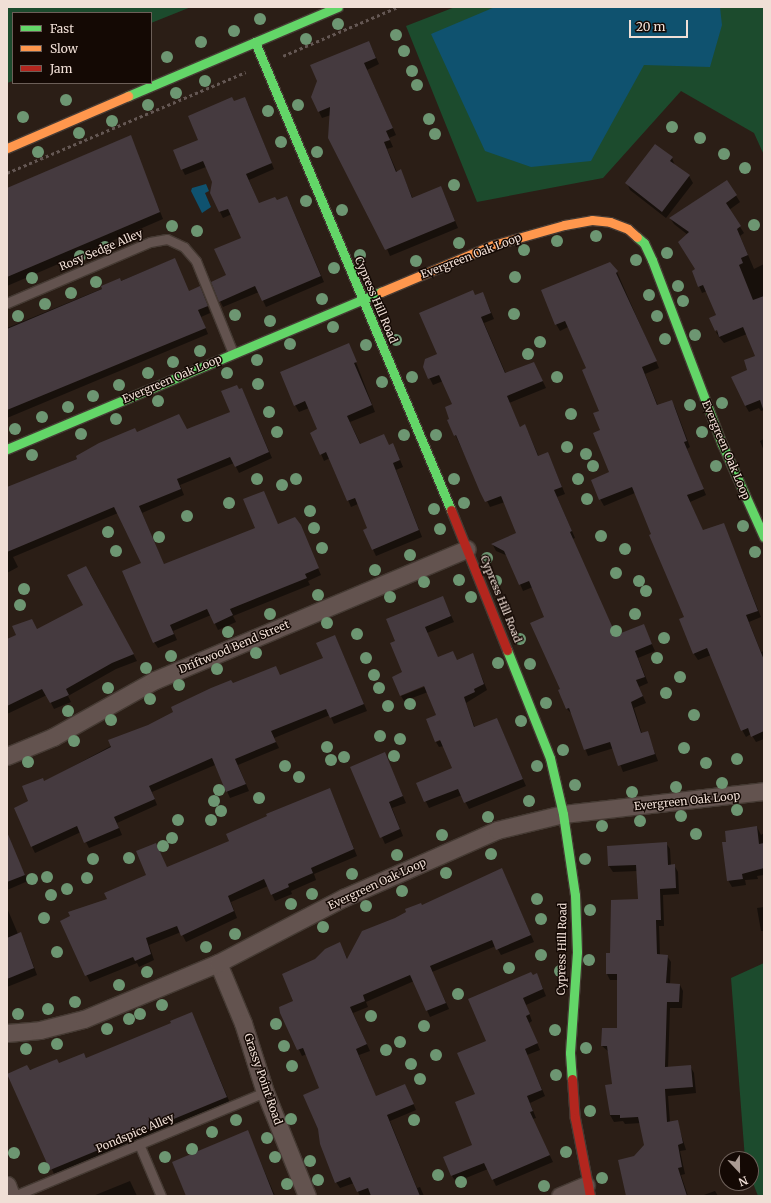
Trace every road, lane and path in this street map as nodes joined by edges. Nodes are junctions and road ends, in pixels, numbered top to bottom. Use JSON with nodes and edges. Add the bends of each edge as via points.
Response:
{"nodes":[{"id":1,"x":338,"y":7,"type":"edge"},
{"id":2,"x":398,"y":7,"type":"edge"},
{"id":3,"x":255,"y":42,"type":"junction"},
{"id":4,"x":279,"y":58,"type":"dead end"},
{"id":5,"x":252,"y":69,"type":"dead end"},
{"id":6,"x":7,"y":148,"type":"edge"},
{"id":7,"x":7,"y":173,"type":"edge"},
{"id":8,"x":363,"y":299,"type":"junction"},
{"id":9,"x":7,"y":303,"type":"edge"},
{"id":10,"x":233,"y":353,"type":"junction"},
{"id":11,"x":7,"y":449,"type":"edge"},
{"id":12,"x":764,"y":537,"type":"edge"},
{"id":13,"x":467,"y":549,"type":"junction"},
{"id":14,"x":7,"y":756,"type":"edge"},
{"id":15,"x":764,"y":791,"type":"edge"},
{"id":16,"x":563,"y":814,"type":"junction"},
{"id":17,"x":218,"y":963,"type":"junction"},
{"id":18,"x":7,"y":1033,"type":"edge"},
{"id":19,"x":265,"y":1092,"type":"junction"},
{"id":20,"x":139,"y":1144,"type":"junction"},
{"id":21,"x":7,"y":1185,"type":"edge"},
{"id":22,"x":588,"y":1191,"type":"edge"},
{"id":23,"x":13,"y":1196,"type":"edge"},
{"id":24,"x":161,"y":1196,"type":"edge"},
{"id":25,"x":307,"y":1196,"type":"edge"},
{"id":26,"x":560,"y":1196,"type":"edge"}],
"edges":[{"from":1,"to":3,"type":"street"},
{"from":2,"to":4,"type":"path"},
{"from":3,"to":6,"type":"street"},
{"from":3,"to":8,"type":"street","name":"Cypress Hill Road"},
{"from":5,"to":7,"type":"path"},
{"from":8,"to":10,"type":"street","name":"Evergreen Oak Loop"},
{"from":8,"to":12,"type":"street","name":"Evergreen Oak Loop","via":[[493,245],[536,231],[592,220],[610,222],[628,229],[644,243],[652,260],[722,444]]},
{"from":8,"to":13,"type":"street","name":"Cypress Hill Road"},
{"from":9,"to":10,"type":"lane","name":"Rosy Sedge Alley","via":[[150,242],[167,239],[184,246],[196,261]]},
{"from":10,"to":11,"type":"street","name":"Evergreen Oak Loop"},
{"from":13,"to":14,"type":"street","name":"Driftwood Bend Street","via":[[155,680],[53,737]]},
{"from":13,"to":16,"type":"street","name":"Cypress Hill Road","via":[[536,717],[550,758]]},
{"from":15,"to":16,"type":"street","name":"Evergreen Oak Loop"},
{"from":16,"to":17,"type":"street","name":"Evergreen Oak Loop","via":[[497,830],[343,898]]},
{"from":16,"to":22,"type":"street","name":"Cypress Hill Road","via":[[576,895],[577,952],[570,1053],[575,1118]]},
{"from":17,"to":18,"type":"street","name":"Evergreen Oak Loop","via":[[84,1019],[40,1030]]},
{"from":17,"to":19,"type":"street","name":"Grassy Point Road","via":[[244,1023]]},
{"from":19,"to":20,"type":"lane","name":"Pondspice Alley"},
{"from":19,"to":25,"type":"street","name":"Grassy Point Road"},
{"from":20,"to":23,"type":"lane","name":"Pondspice Alley"},
{"from":20,"to":24,"type":"lane"},
{"from":21,"to":23,"type":"street"},
{"from":22,"to":26,"type":"street"}]}
